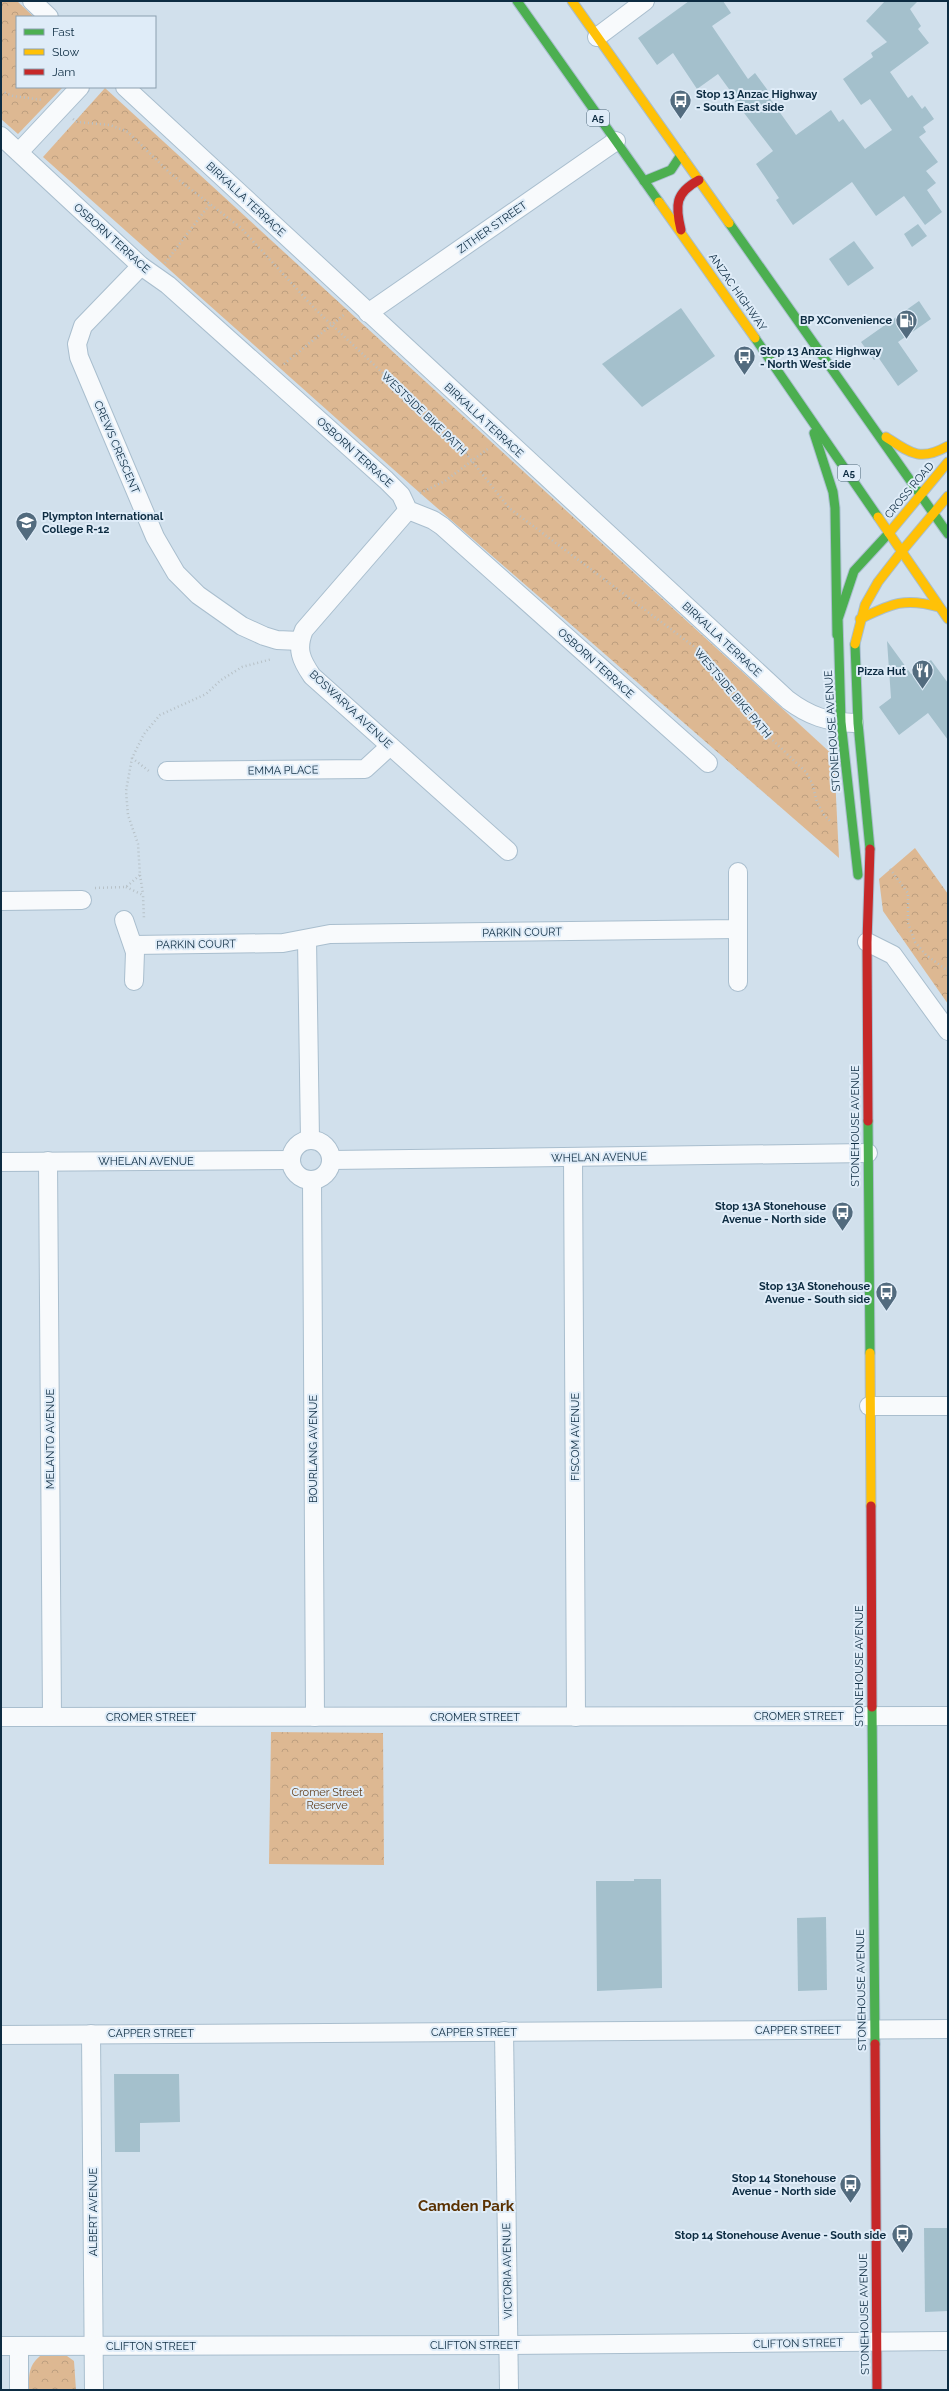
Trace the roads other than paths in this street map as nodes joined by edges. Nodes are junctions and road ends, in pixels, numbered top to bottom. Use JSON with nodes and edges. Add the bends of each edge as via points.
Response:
{"nodes":[{"id":1,"x":32,"y":1,"type":"edge"},
{"id":2,"x":517,"y":1,"type":"edge"},
{"id":3,"x":572,"y":1,"type":"edge"},
{"id":4,"x":645,"y":1,"type":"edge"},
{"id":5,"x":48,"y":16,"type":"edge"},
{"id":6,"x":597,"y":37,"type":"junction"},
{"id":7,"x":79,"y":88,"type":"edge"},
{"id":8,"x":126,"y":88,"type":"edge"},
{"id":9,"x":1,"y":136,"type":"edge"},
{"id":10,"x":616,"y":141,"type":"junction"},
{"id":11,"x":19,"y":152,"type":"junction"},
{"id":12,"x":681,"y":155,"type":"junction"},
{"id":13,"x":698,"y":180,"type":"junction"},
{"id":14,"x":644,"y":181,"type":"junction"},
{"id":15,"x":682,"y":233,"type":"junction"},
{"id":16,"x":141,"y":266,"type":"junction"},
{"id":17,"x":362,"y":308,"type":"junction"},
{"id":18,"x":808,"y":412,"type":"junction"},
{"id":19,"x":875,"y":429,"type":"junction"},
{"id":20,"x":948,"y":446,"type":"edge"},
{"id":21,"x":948,"y":462,"type":"edge"},
{"id":22,"x":921,"y":495,"type":"junction"},
{"id":23,"x":948,"y":496,"type":"edge"},
{"id":24,"x":408,"y":510,"type":"junction"},
{"id":25,"x":933,"y":512,"type":"junction"},
{"id":26,"x":889,"y":532,"type":"junction"},
{"id":27,"x":948,"y":534,"type":"edge"},
{"id":28,"x":902,"y":551,"type":"junction"},
{"id":29,"x":939,"y":606,"type":"junction"},
{"id":30,"x":860,"y":619,"type":"junction"},
{"id":31,"x":948,"y":619,"type":"edge"},
{"id":32,"x":837,"y":635,"type":"junction"},
{"id":33,"x":300,"y":641,"type":"junction"},
{"id":34,"x":850,"y":723,"type":"junction"},
{"id":35,"x":390,"y":746,"type":"junction"},
{"id":36,"x":708,"y":763,"type":"dead end"},
{"id":37,"x":167,"y":771,"type":"dead end"},
{"id":38,"x":508,"y":851,"type":"dead end"},
{"id":39,"x":738,"y":872,"type":"dead end"},
{"id":40,"x":1,"y":900,"type":"edge"},
{"id":41,"x":82,"y":900,"type":"dead end"},
{"id":42,"x":124,"y":920,"type":"dead end"},
{"id":43,"x":738,"y":929,"type":"junction"},
{"id":44,"x":306,"y":939,"type":"junction"},
{"id":45,"x":867,"y":942,"type":"junction"},
{"id":46,"x":133,"y":945,"type":"junction"},
{"id":47,"x":134,"y":981,"type":"dead end"},
{"id":48,"x":738,"y":982,"type":"dead end"},
{"id":49,"x":948,"y":1031,"type":"edge"},
{"id":50,"x":310,"y":1140,"type":"junction"},
{"id":51,"x":868,"y":1153,"type":"junction"},
{"id":52,"x":573,"y":1157,"type":"junction"},
{"id":53,"x":291,"y":1160,"type":"junction"},
{"id":54,"x":331,"y":1160,"type":"junction"},
{"id":55,"x":48,"y":1161,"type":"junction"},
{"id":56,"x":1,"y":1162,"type":"edge"},
{"id":57,"x":312,"y":1180,"type":"junction"},
{"id":58,"x":869,"y":1406,"type":"junction"},
{"id":59,"x":948,"y":1406,"type":"edge"},
{"id":60,"x":871,"y":1716,"type":"junction"},
{"id":61,"x":948,"y":1716,"type":"edge"},
{"id":62,"x":1,"y":1717,"type":"edge"},
{"id":63,"x":52,"y":1717,"type":"junction"},
{"id":64,"x":315,"y":1717,"type":"junction"},
{"id":65,"x":576,"y":1717,"type":"junction"},
{"id":66,"x":874,"y":2029,"type":"junction"},
{"id":67,"x":948,"y":2029,"type":"edge"},
{"id":68,"x":504,"y":2031,"type":"junction"},
{"id":69,"x":91,"y":2034,"type":"junction"},
{"id":70,"x":1,"y":2035,"type":"edge"},
{"id":71,"x":948,"y":2341,"type":"edge"},
{"id":72,"x":877,"y":2342,"type":"junction"},
{"id":73,"x":508,"y":2345,"type":"junction"},
{"id":74,"x":10,"y":2346,"type":"edge"},
{"id":75,"x":94,"y":2346,"type":"junction"},
{"id":76,"x":19,"y":2390,"type":"edge"},
{"id":77,"x":94,"y":2390,"type":"edge"},
{"id":78,"x":509,"y":2390,"type":"edge"},
{"id":79,"x":877,"y":2390,"type":"edge"}],
"edges":[{"from":1,"to":5,"type":"street"},
{"from":2,"to":10,"type":"main road","name":"ANZAC HIGHWAY","number":"A5"},
{"from":3,"to":6,"type":"main road"},
{"from":4,"to":6,"type":"street"},
{"from":6,"to":12,"type":"main road"},
{"from":7,"to":11,"type":"street"},
{"from":8,"to":17,"type":"street","name":"BIRKALLA TERRACE"},
{"from":9,"to":11,"type":"street","name":"OSBORN TERRACE"},
{"from":10,"to":14,"type":"main road","name":"ANZAC HIGHWAY","number":"A5"},
{"from":10,"to":17,"type":"street","name":"ZITHER STREET"},
{"from":11,"to":16,"type":"street","name":"OSBORN TERRACE"},
{"from":12,"to":13,"type":"main road"},
{"from":12,"to":14,"type":"main road","via":[[677,165],[670,172]]},
{"from":13,"to":15,"type":"main road","via":[[681,192],[677,203],[676,211]]},
{"from":13,"to":19,"type":"main road"},
{"from":14,"to":15,"type":"main road","name":"ANZAC HIGHWAY","number":"A5"},
{"from":15,"to":18,"type":"main road","name":"ANZAC HIGHWAY","number":"A5"},
{"from":16,"to":24,"type":"street","name":"OSBORN TERRACE","via":[[168,285],[386,480],[400,494]]},
{"from":16,"to":33,"type":"street","name":"CREWS CRESCENT","via":[[83,326],[77,344],[80,357],[155,537],[176,573],[188,587],[224,615],[264,636],[277,640]]},
{"from":17,"to":34,"type":"street","name":"BIRKALLA TERRACE","via":[[788,700],[813,716]]},
{"from":18,"to":26,"type":"main road","name":"ANZAC HIGHWAY","number":"A5"},
{"from":18,"to":32,"type":"main road","via":[[833,492]]},
{"from":19,"to":20,"type":"main road","via":[[918,456],[929,456]]},
{"from":19,"to":22,"type":"main road"},
{"from":21,"to":22,"type":"main road","name":"CROSS ROAD"},
{"from":22,"to":25,"type":"main road"},
{"from":22,"to":26,"type":"main road","name":"CROSS ROAD"},
{"from":23,"to":25,"type":"main road"},
{"from":24,"to":33,"type":"street","via":[[304,630]]},
{"from":24,"to":36,"type":"street","name":"OSBORN TERRACE","via":[[442,526]]},
{"from":25,"to":27,"type":"main road"},
{"from":25,"to":28,"type":"main road"},
{"from":26,"to":28,"type":"main road","name":"ANZAC HIGHWAY","number":"A5"},
{"from":26,"to":32,"type":"main road","name":"STONEHOUSE AVENUE","via":[[854,571],[840,608]]},
{"from":28,"to":29,"type":"main road","name":"ANZAC HIGHWAY","number":"A5"},
{"from":28,"to":30,"type":"main road","name":"STONEHOUSE AVENUE","via":[[875,587]]},
{"from":29,"to":30,"type":"main road","via":[[907,599]]},
{"from":29,"to":31,"type":"main road","name":"ANZAC HIGHWAY","number":"A5"},
{"from":30,"to":34,"type":"main road","name":"STONEHOUSE AVENUE","via":[[855,644]]},
{"from":32,"to":34,"type":"main road","name":"STONEHOUSE AVENUE"},
{"from":33,"to":35,"type":"street","name":"BOSWARVA AVENUE","via":[[302,662],[312,676]]},
{"from":34,"to":45,"type":"main road","name":"STONEHOUSE AVENUE"},
{"from":34,"to":45,"type":"main road","name":"STONEHOUSE AVENUE","via":[[870,852]]},
{"from":35,"to":37,"type":"street","name":"EMMA PLACE","via":[[365,769]]},
{"from":35,"to":38,"type":"street","name":"BOSWARVA AVENUE"},
{"from":39,"to":43,"type":"street"},
{"from":40,"to":41,"type":"street"},
{"from":42,"to":46,"type":"street"},
{"from":43,"to":44,"type":"street","name":"PARKIN COURT","via":[[330,934]]},
{"from":43,"to":48,"type":"street"},
{"from":44,"to":46,"type":"street","name":"PARKIN COURT","via":[[283,943]]},
{"from":44,"to":50,"type":"street"},
{"from":45,"to":49,"type":"street","via":[[893,955]]},
{"from":45,"to":51,"type":"main road","name":"STONEHOUSE AVENUE"},
{"from":46,"to":47,"type":"street"},
{"from":50,"to":53,"type":"street","via":[[296,1146]]},
{"from":50,"to":54,"type":"street","via":[[325,1145]]},
{"from":51,"to":52,"type":"street","name":"WHELAN AVENUE"},
{"from":51,"to":58,"type":"main road","name":"STONEHOUSE AVENUE"},
{"from":52,"to":54,"type":"street","name":"WHELAN AVENUE"},
{"from":52,"to":65,"type":"street","name":"FISCOM AVENUE"},
{"from":53,"to":55,"type":"street","name":"WHELAN AVENUE"},
{"from":53,"to":57,"type":"street","via":[[297,1175]]},
{"from":54,"to":57,"type":"street","via":[[326,1174]]},
{"from":55,"to":56,"type":"street","name":"WHELAN AVENUE"},
{"from":55,"to":63,"type":"street","name":"MELANTO AVENUE"},
{"from":57,"to":64,"type":"street","name":"BOURLANG AVENUE"},
{"from":58,"to":59,"type":"street"},
{"from":58,"to":60,"type":"main road","name":"STONEHOUSE AVENUE"},
{"from":60,"to":61,"type":"street","name":"CROMER STREET"},
{"from":60,"to":65,"type":"street","name":"CROMER STREET"},
{"from":60,"to":66,"type":"main road","name":"STONEHOUSE AVENUE"},
{"from":62,"to":63,"type":"street","name":"CROMER STREET"},
{"from":63,"to":64,"type":"street","name":"CROMER STREET"},
{"from":64,"to":65,"type":"street","name":"CROMER STREET"},
{"from":66,"to":67,"type":"street","name":"CAPPER STREET"},
{"from":66,"to":68,"type":"street","name":"CAPPER STREET"},
{"from":66,"to":72,"type":"main road","name":"STONEHOUSE AVENUE"},
{"from":68,"to":69,"type":"street","name":"CAPPER STREET"},
{"from":68,"to":73,"type":"street","name":"VICTORIA AVENUE"},
{"from":69,"to":70,"type":"street","name":"CAPPER STREET"},
{"from":69,"to":75,"type":"street","name":"ALBERT AVENUE"},
{"from":71,"to":72,"type":"street","name":"CLIFTON STREET"},
{"from":72,"to":73,"type":"street","name":"CLIFTON STREET"},
{"from":72,"to":79,"type":"main road","name":"STONEHOUSE AVENUE"},
{"from":73,"to":75,"type":"street","name":"CLIFTON STREET"},
{"from":73,"to":78,"type":"street","name":"VICTORIA AVENUE"},
{"from":74,"to":75,"type":"street","name":"CLIFTON STREET"},
{"from":74,"to":76,"type":"street"},
{"from":75,"to":77,"type":"street","name":"ALBERT AVENUE"}]}
